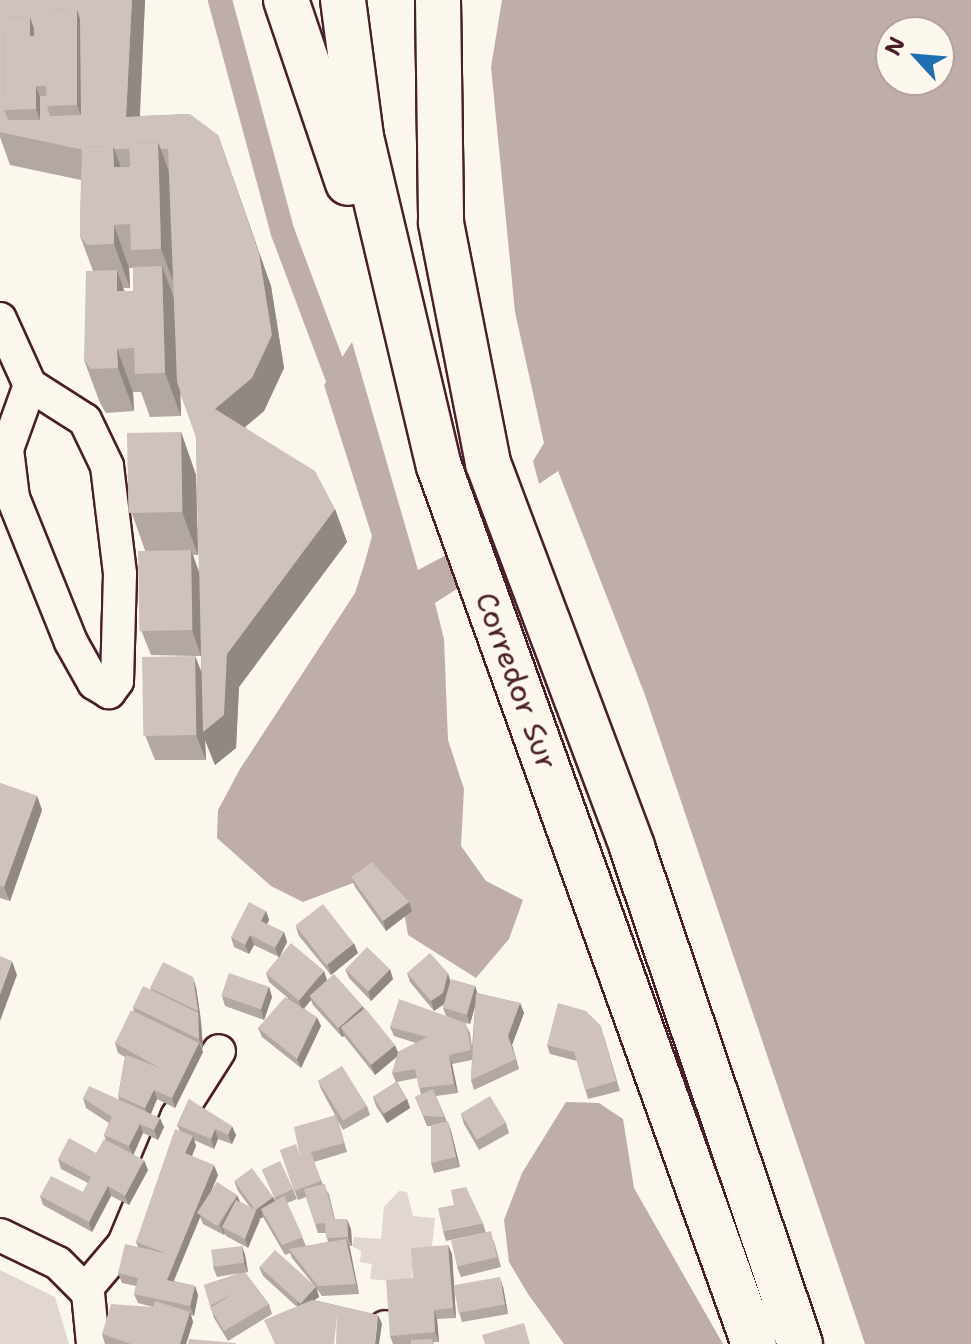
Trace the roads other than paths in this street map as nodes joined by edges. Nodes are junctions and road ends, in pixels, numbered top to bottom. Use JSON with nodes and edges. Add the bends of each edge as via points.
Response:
{"nodes":[{"id":1,"x":286,"y":0,"type":"edge"},
{"id":2,"x":343,"y":0,"type":"edge"},
{"id":3,"x":438,"y":0,"type":"edge"},
{"id":4,"x":464,"y":0,"type":"edge"},
{"id":5,"x":439,"y":177,"type":"junction"},
{"id":6,"x":397,"y":310,"type":"junction"},
{"id":7,"x":0,"y":319,"type":"edge"},
{"id":8,"x":30,"y":385,"type":"junction"},
{"id":9,"x":219,"y":1051,"type":"dead end"},
{"id":10,"x":0,"y":1235,"type":"edge"},
{"id":11,"x":85,"y":1290,"type":"junction"},
{"id":12,"x":96,"y":1343,"type":"edge"},
{"id":13,"x":754,"y":1344,"type":"edge"},
{"id":14,"x":800,"y":1344,"type":"edge"}],
"edges":[{"from":1,"to":6,"type":"highway"},
{"from":2,"to":6,"type":"highway","name":"Corredor Sur","via":[[361,137]]},
{"from":3,"to":5,"type":"highway","name":"Corredor Sur"},
{"from":4,"to":5,"type":"highway"},
{"from":5,"to":14,"type":"highway","name":"Corredor Sur","via":[[446,269],[488,463],[632,847]]},
{"from":6,"to":13,"type":"highway","name":"Corredor Sur","via":[[469,553],[687,1141]]},
{"from":7,"to":8,"type":"street"},
{"from":8,"to":8,"type":"street","via":[[7,449],[13,498],[71,642],[94,683],[109,692],[117,681],[120,574],[107,466],[85,420]]},
{"from":9,"to":11,"type":"street","via":[[177,1117],[124,1244]]},
{"from":10,"to":11,"type":"street","via":[[58,1263]]},
{"from":11,"to":12,"type":"street"}]}
